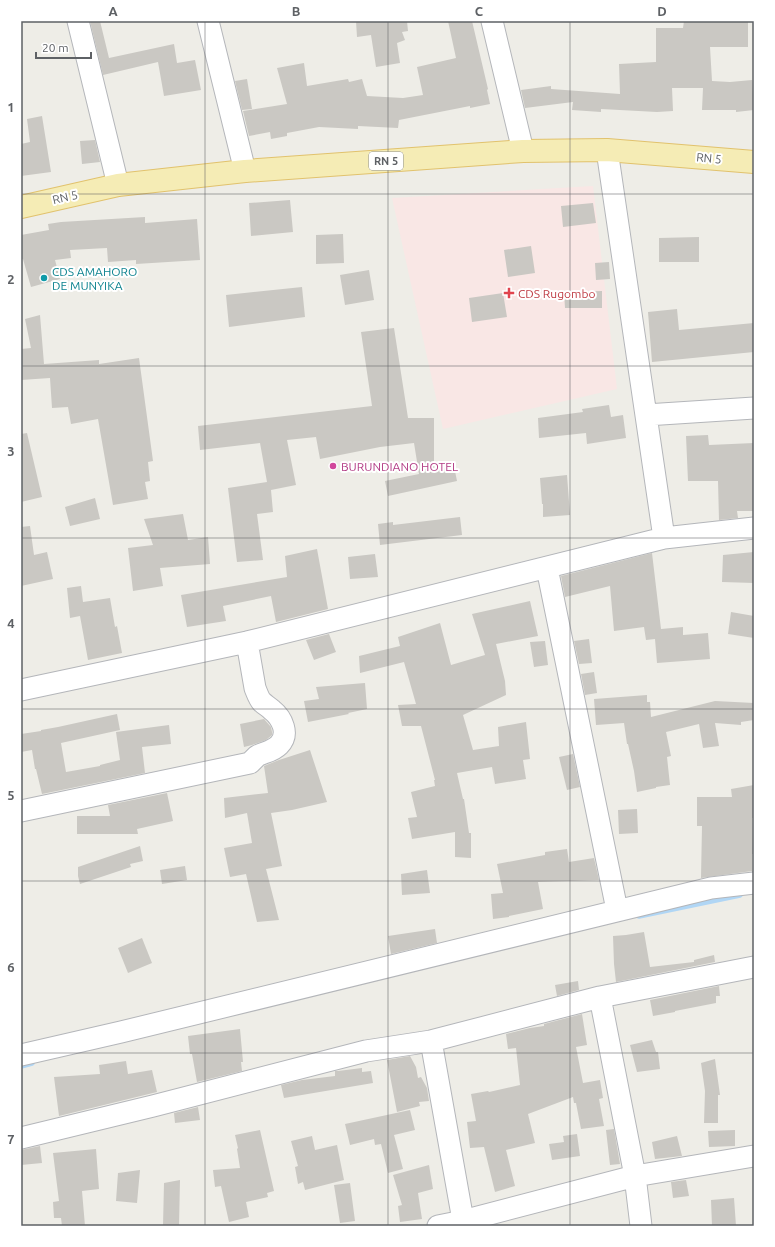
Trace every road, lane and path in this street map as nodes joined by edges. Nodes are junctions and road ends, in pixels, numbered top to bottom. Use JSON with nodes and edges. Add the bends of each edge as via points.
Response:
{"nodes":[{"id":1,"x":78,"y":21,"type":"edge"},
{"id":2,"x":208,"y":21,"type":"edge"},
{"id":3,"x":492,"y":21,"type":"edge"},
{"id":4,"x":607,"y":150,"type":"junction"},
{"id":5,"x":523,"y":151,"type":"junction"},
{"id":6,"x":754,"y":162,"type":"edge"},
{"id":7,"x":245,"y":171,"type":"junction"},
{"id":8,"x":118,"y":185,"type":"junction"},
{"id":9,"x":21,"y":207,"type":"edge"},
{"id":10,"x":754,"y":408,"type":"edge"},
{"id":11,"x":646,"y":415,"type":"junction"},
{"id":12,"x":754,"y":528,"type":"edge"},
{"id":13,"x":664,"y":538,"type":"junction"},
{"id":14,"x":547,"y":568,"type":"junction"},
{"id":15,"x":247,"y":642,"type":"junction"},
{"id":16,"x":21,"y":690,"type":"edge"},
{"id":17,"x":21,"y":811,"type":"edge"},
{"id":18,"x":754,"y":883,"type":"edge"},
{"id":19,"x":618,"y":910,"type":"junction"},
{"id":20,"x":754,"y":967,"type":"edge"},
{"id":21,"x":600,"y":997,"type":"junction"},
{"id":22,"x":431,"y":1041,"type":"junction"},
{"id":23,"x":21,"y":1055,"type":"edge"},
{"id":24,"x":21,"y":1138,"type":"edge"},
{"id":25,"x":754,"y":1156,"type":"edge"},
{"id":26,"x":635,"y":1176,"type":"junction"},
{"id":27,"x":463,"y":1224,"type":"edge"},
{"id":28,"x":438,"y":1226,"type":"edge"},
{"id":29,"x":641,"y":1226,"type":"edge"}],
"edges":[{"from":1,"to":8,"type":"street"},
{"from":2,"to":7,"type":"street"},
{"from":3,"to":5,"type":"street"},
{"from":4,"to":5,"type":"main road","name":"RN 5","number":"RN 5"},
{"from":4,"to":6,"type":"main road","name":"RN 5","number":"RN 5"},
{"from":4,"to":11,"type":"street"},
{"from":5,"to":7,"type":"main road","name":"RN 5","number":"RN 5"},
{"from":7,"to":8,"type":"main road","name":"RN 5","number":"RN 5"},
{"from":8,"to":9,"type":"main road","name":"RN 5","number":"RN 5"},
{"from":10,"to":11,"type":"street"},
{"from":11,"to":13,"type":"street"},
{"from":12,"to":13,"type":"street"},
{"from":13,"to":14,"type":"street"},
{"from":14,"to":15,"type":"street"},
{"from":14,"to":19,"type":"street"},
{"from":15,"to":16,"type":"street"},
{"from":15,"to":17,"type":"street","via":[[258,695],[276,714],[284,728],[280,744],[272,750],[257,756],[250,763]]},
{"from":18,"to":19,"type":"street","via":[[711,888]]},
{"from":19,"to":23,"type":"street"},
{"from":20,"to":21,"type":"street"},
{"from":21,"to":22,"type":"street"},
{"from":21,"to":26,"type":"street"},
{"from":22,"to":24,"type":"street","via":[[366,1051]]},
{"from":22,"to":27,"type":"street"},
{"from":25,"to":26,"type":"street"},
{"from":26,"to":27,"type":"street"},
{"from":26,"to":29,"type":"street"},
{"from":27,"to":28,"type":"street"}]}
